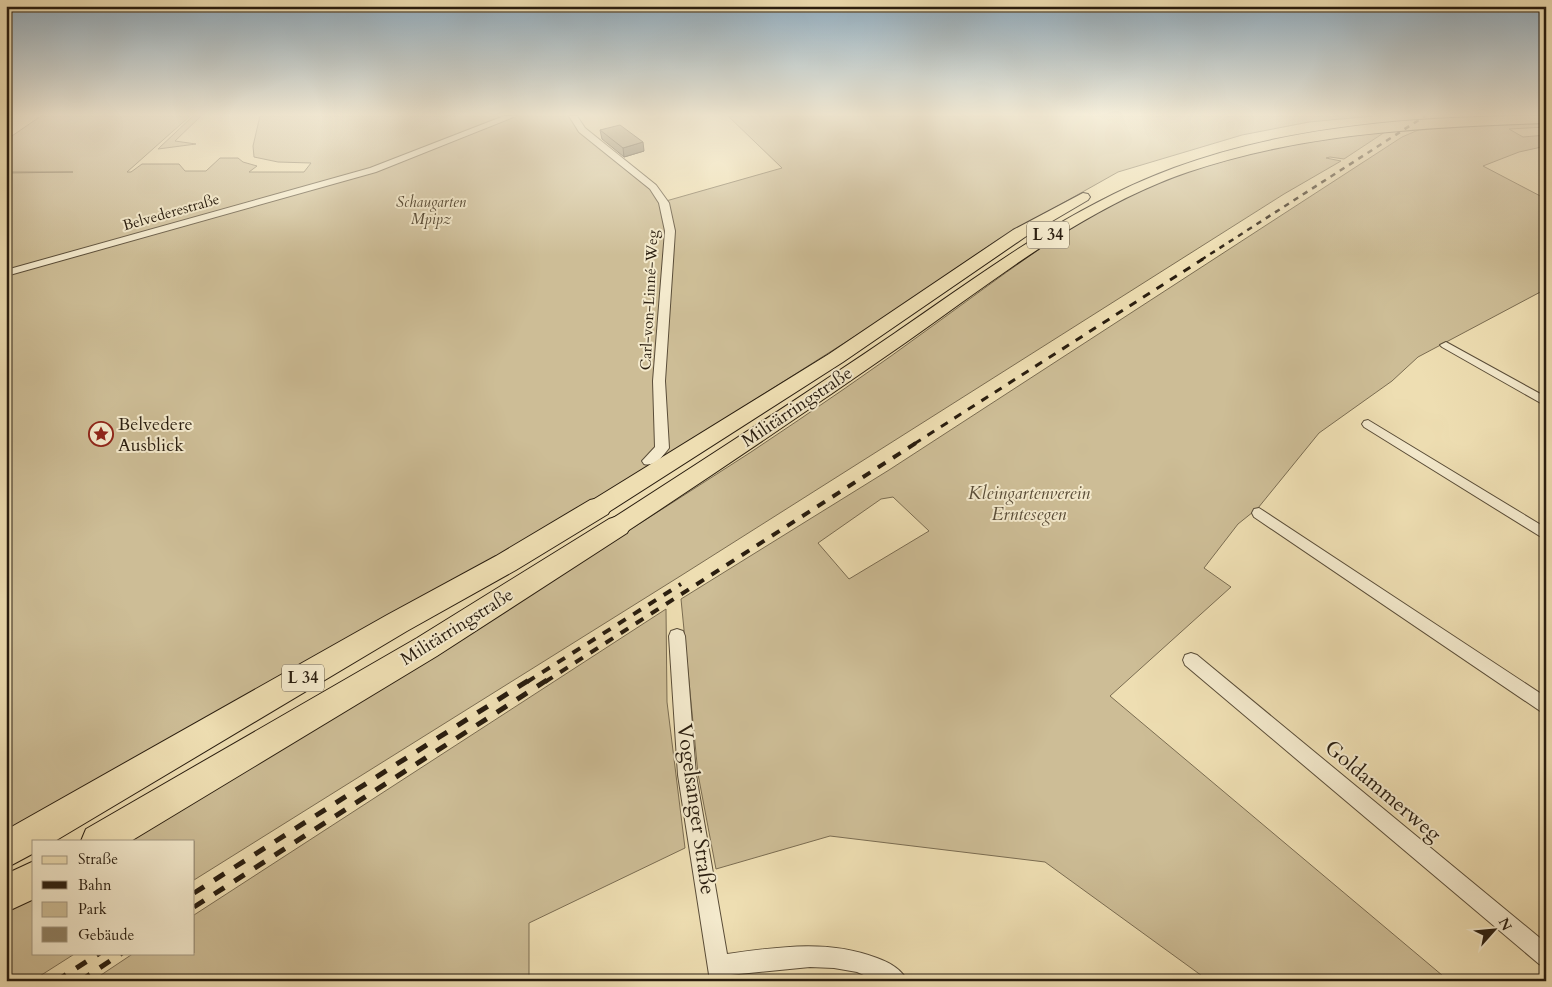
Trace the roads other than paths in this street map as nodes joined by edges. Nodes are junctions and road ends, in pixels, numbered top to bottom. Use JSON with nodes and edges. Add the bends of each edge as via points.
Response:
{"nodes":[{"id":1,"x":393,"y":162,"type":"edge"},
{"id":2,"x":622,"y":162,"type":"edge"},
{"id":3,"x":1169,"y":162,"type":"edge"},
{"id":4,"x":1206,"y":162,"type":"edge"},
{"id":5,"x":6,"y":273,"type":"edge"},
{"id":6,"x":1446,"y":345,"type":"dead end"},
{"id":7,"x":1546,"y":402,"type":"edge"},
{"id":8,"x":1368,"y":424,"type":"dead end"},
{"id":9,"x":650,"y":461,"type":"dead end"},
{"id":10,"x":1259,"y":512,"type":"dead end"},
{"id":11,"x":609,"y":516,"type":"junction"},
{"id":12,"x":1546,"y":535,"type":"edge"},
{"id":13,"x":677,"y":636,"type":"dead end"},
{"id":14,"x":1191,"y":660,"type":"dead end"},
{"id":15,"x":1546,"y":707,"type":"edge"},
{"id":16,"x":100,"y":840,"type":"edge"},
{"id":17,"x":6,"y":850,"type":"edge"},
{"id":18,"x":32,"y":880,"type":"edge"},
{"id":19,"x":6,"y":894,"type":"edge"},
{"id":20,"x":1546,"y":957,"type":"edge"},
{"id":21,"x":720,"y":974,"type":"edge"},
{"id":22,"x":896,"y":981,"type":"edge"}],
"edges":[{"from":1,"to":5,"type":"street","name":"Belvederestraße"},
{"from":2,"to":9,"type":"street","name":"Carl-von-Linné-Weg","via":[[653,187],[664,203],[670,231],[660,381],[662,448]]},
{"from":3,"to":11,"type":"main road","name":"Militärringstraße","number":"L 34","via":[[1087,195],[1011,238]]},
{"from":4,"to":11,"type":"main road","name":"Militärringstraße","number":"L 34","via":[[1140,186],[1069,222],[849,373]]},
{"from":6,"to":7,"type":"street"},
{"from":8,"to":12,"type":"street"},
{"from":10,"to":15,"type":"street"},
{"from":11,"to":16,"type":"highway","name":"Militärringstraße","number":"L 34","via":[[427,647]]},
{"from":11,"to":17,"type":"highway","name":"Militärringstraße","number":"L 34"},
{"from":13,"to":21,"type":"street","name":"Vogelsanger Straße","via":[[687,775]]},
{"from":14,"to":20,"type":"street","name":"Goldammerweg"},
{"from":18,"to":19,"type":"highway"},
{"from":21,"to":22,"type":"street","via":[[779,958],[830,957],[860,961],[887,972]]}]}
